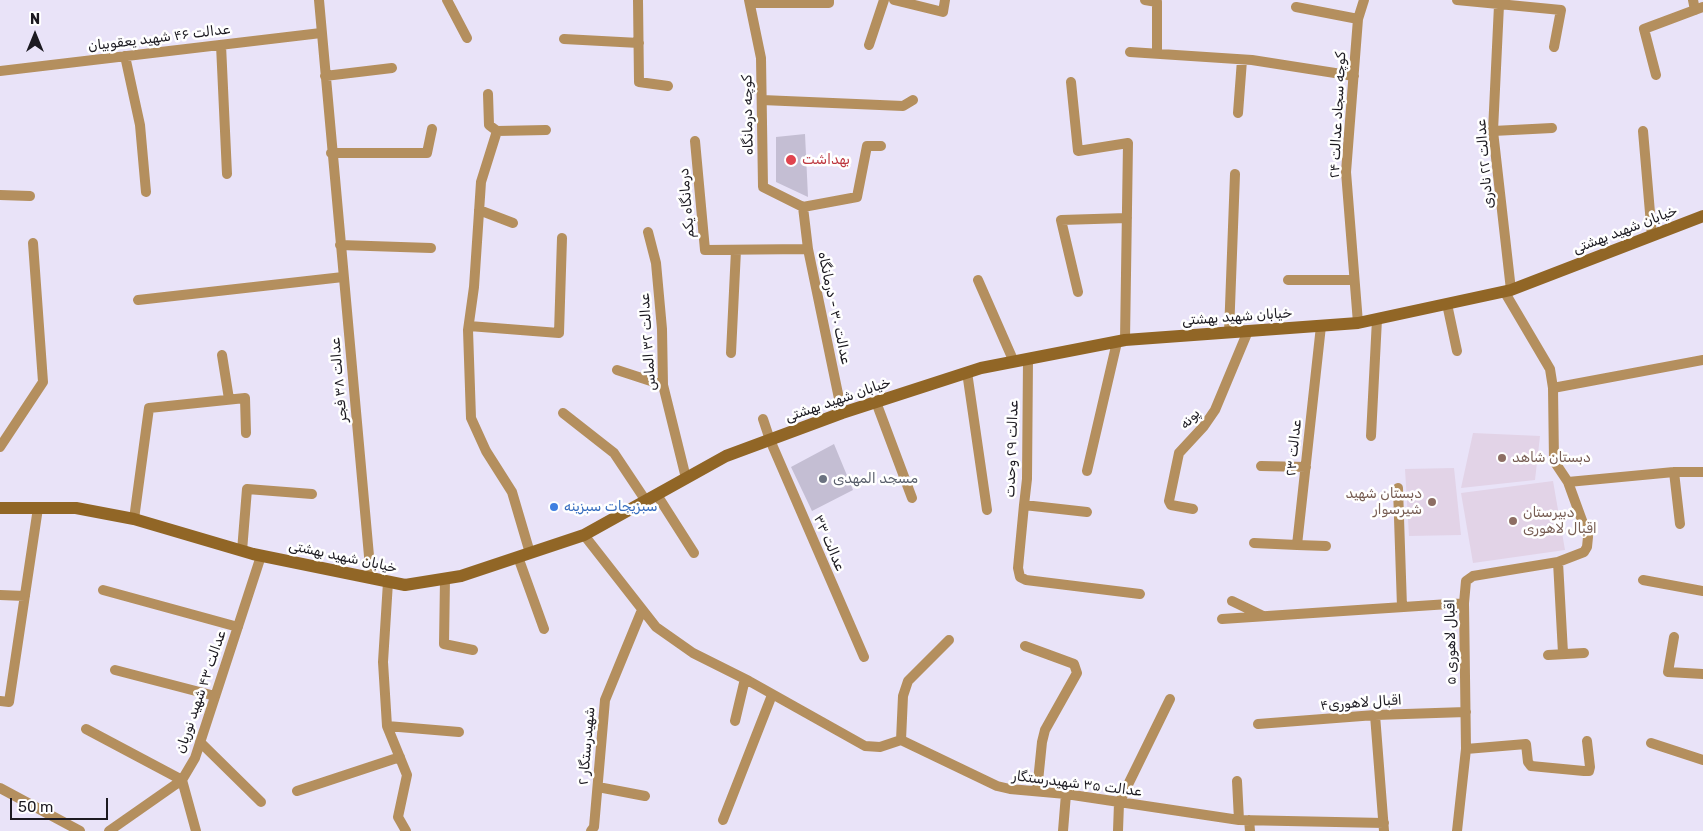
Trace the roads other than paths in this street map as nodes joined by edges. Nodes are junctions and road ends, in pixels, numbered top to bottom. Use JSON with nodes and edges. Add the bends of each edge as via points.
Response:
{"nodes":[{"id":1,"x":319,"y":0,"type":"edge"},
{"id":2,"x":447,"y":0,"type":"edge"},
{"id":3,"x":638,"y":0,"type":"edge"},
{"id":4,"x":829,"y":0,"type":"edge"},
{"id":5,"x":884,"y":0,"type":"edge"},
{"id":6,"x":894,"y":0,"type":"edge"},
{"id":7,"x":945,"y":0,"type":"edge"},
{"id":8,"x":1145,"y":0,"type":"edge"},
{"id":9,"x":1364,"y":0,"type":"edge"},
{"id":10,"x":1458,"y":0,"type":"edge"},
{"id":11,"x":749,"y":1,"type":"edge"},
{"id":12,"x":1499,"y":5,"type":"junction"},
{"id":13,"x":1697,"y":6,"type":"edge"},
{"id":14,"x":1296,"y":7,"type":"dead end"},
{"id":15,"x":1358,"y":19,"type":"junction"},
{"id":16,"x":321,"y":33,"type":"junction"},
{"id":17,"x":466,"y":38,"type":"dead end"},
{"id":18,"x":564,"y":39,"type":"dead end"},
{"id":19,"x":638,"y":43,"type":"junction"},
{"id":20,"x":221,"y":45,"type":"junction"},
{"id":21,"x":869,"y":45,"type":"dead end"},
{"id":22,"x":1554,"y":47,"type":"dead end"},
{"id":23,"x":1130,"y":52,"type":"dead end"},
{"id":24,"x":1157,"y":54,"type":"junction"},
{"id":25,"x":125,"y":56,"type":"junction"},
{"id":26,"x":1242,"y":60,"type":"junction"},
{"id":27,"x":392,"y":68,"type":"dead end"},
{"id":28,"x":0,"y":71,"type":"edge"},
{"id":29,"x":1656,"y":75,"type":"dead end"},
{"id":30,"x":325,"y":76,"type":"junction"},
{"id":31,"x":1354,"y":76,"type":"junction"},
{"id":32,"x":1072,"y":82,"type":"dead end"},
{"id":33,"x":668,"y":86,"type":"dead end"},
{"id":34,"x":488,"y":94,"type":"dead end"},
{"id":35,"x":762,"y":100,"type":"junction"},
{"id":36,"x":913,"y":100,"type":"dead end"},
{"id":37,"x":1238,"y":113,"type":"dead end"},
{"id":38,"x":1552,"y":128,"type":"dead end"},
{"id":39,"x":432,"y":129,"type":"dead end"},
{"id":40,"x":546,"y":130,"type":"dead end"},
{"id":41,"x":497,"y":131,"type":"junction"},
{"id":42,"x":1643,"y":131,"type":"dead end"},
{"id":43,"x":1493,"y":132,"type":"junction"},
{"id":44,"x":695,"y":141,"type":"dead end"},
{"id":45,"x":881,"y":146,"type":"dead end"},
{"id":46,"x":331,"y":153,"type":"junction"},
{"id":47,"x":228,"y":174,"type":"dead end"},
{"id":48,"x":1236,"y":174,"type":"dead end"},
{"id":49,"x":146,"y":192,"type":"dead end"},
{"id":50,"x":0,"y":195,"type":"edge"},
{"id":51,"x":30,"y":196,"type":"dead end"},
{"id":52,"x":803,"y":207,"type":"junction"},
{"id":53,"x":479,"y":210,"type":"junction"},
{"id":54,"x":1703,"y":216,"type":"edge"},
{"id":55,"x":1127,"y":218,"type":"junction"},
{"id":56,"x":513,"y":223,"type":"dead end"},
{"id":57,"x":648,"y":232,"type":"dead end"},
{"id":58,"x":1652,"y":236,"type":"junction"},
{"id":59,"x":562,"y":238,"type":"dead end"},
{"id":60,"x":33,"y":243,"type":"dead end"},
{"id":61,"x":340,"y":245,"type":"junction"},
{"id":62,"x":431,"y":248,"type":"dead end"},
{"id":63,"x":808,"y":249,"type":"junction"},
{"id":64,"x":736,"y":250,"type":"junction"},
{"id":65,"x":343,"y":277,"type":"junction"},
{"id":66,"x":978,"y":280,"type":"dead end"},
{"id":67,"x":1288,"y":280,"type":"dead end"},
{"id":68,"x":1354,"y":280,"type":"junction"},
{"id":69,"x":1508,"y":290,"type":"junction"},
{"id":70,"x":1078,"y":292,"type":"dead end"},
{"id":71,"x":138,"y":300,"type":"dead end"},
{"id":72,"x":1447,"y":304,"type":"junction"},
{"id":73,"x":1377,"y":319,"type":"junction"},
{"id":74,"x":1358,"y":323,"type":"junction"},
{"id":75,"x":469,"y":326,"type":"junction"},
{"id":76,"x":1321,"y":326,"type":"junction"},
{"id":77,"x":1248,"y":331,"type":"junction"},
{"id":78,"x":1229,"y":333,"type":"junction"},
{"id":79,"x":1121,"y":341,"type":"junction"},
{"id":80,"x":1457,"y":351,"type":"dead end"},
{"id":81,"x":731,"y":353,"type":"dead end"},
{"id":82,"x":222,"y":355,"type":"dead end"},
{"id":83,"x":1028,"y":360,"type":"junction"},
{"id":84,"x":1703,"y":360,"type":"edge"},
{"id":85,"x":1014,"y":362,"type":"junction"},
{"id":86,"x":617,"y":370,"type":"dead end"},
{"id":87,"x":967,"y":372,"type":"junction"},
{"id":88,"x":663,"y":385,"type":"junction"},
{"id":89,"x":1554,"y":388,"type":"junction"},
{"id":90,"x":229,"y":399,"type":"junction"},
{"id":91,"x":876,"y":402,"type":"junction"},
{"id":92,"x":563,"y":413,"type":"dead end"},
{"id":93,"x":842,"y":413,"type":"junction"},
{"id":94,"x":763,"y":419,"type":"dead end"},
{"id":95,"x":246,"y":433,"type":"dead end"},
{"id":96,"x":1370,"y":436,"type":"dead end"},
{"id":97,"x":770,"y":440,"type":"junction"},
{"id":98,"x":0,"y":447,"type":"edge"},
{"id":99,"x":1261,"y":466,"type":"dead end"},
{"id":100,"x":1306,"y":467,"type":"junction"},
{"id":101,"x":1088,"y":471,"type":"dead end"},
{"id":102,"x":1674,"y":472,"type":"junction"},
{"id":103,"x":1703,"y":472,"type":"edge"},
{"id":104,"x":686,"y":478,"type":"junction"},
{"id":105,"x":1568,"y":482,"type":"junction"},
{"id":106,"x":1398,"y":488,"type":"dead end"},
{"id":107,"x":312,"y":494,"type":"dead end"},
{"id":108,"x":658,"y":495,"type":"junction"},
{"id":109,"x":912,"y":498,"type":"dead end"},
{"id":110,"x":646,"y":501,"type":"junction"},
{"id":111,"x":1024,"y":505,"type":"junction"},
{"id":112,"x":0,"y":508,"type":"edge"},
{"id":113,"x":38,"y":508,"type":"junction"},
{"id":114,"x":1193,"y":509,"type":"dead end"},
{"id":115,"x":987,"y":510,"type":"dead end"},
{"id":116,"x":1088,"y":512,"type":"dead end"},
{"id":117,"x":134,"y":519,"type":"junction"},
{"id":118,"x":1680,"y":524,"type":"dead end"},
{"id":119,"x":584,"y":536,"type":"junction"},
{"id":120,"x":1254,"y":543,"type":"dead end"},
{"id":121,"x":1297,"y":545,"type":"junction"},
{"id":122,"x":1326,"y":546,"type":"dead end"},
{"id":123,"x":242,"y":551,"type":"junction"},
{"id":124,"x":694,"y":553,"type":"dead end"},
{"id":125,"x":524,"y":555,"type":"junction"},
{"id":126,"x":261,"y":556,"type":"junction"},
{"id":127,"x":1558,"y":562,"type":"junction"},
{"id":128,"x":371,"y":578,"type":"junction"},
{"id":129,"x":445,"y":579,"type":"junction"},
{"id":130,"x":1643,"y":580,"type":"dead end"},
{"id":131,"x":388,"y":582,"type":"junction"},
{"id":132,"x":103,"y":590,"type":"dead end"},
{"id":133,"x":1703,"y":590,"type":"edge"},
{"id":134,"x":1140,"y":594,"type":"dead end"},
{"id":135,"x":0,"y":595,"type":"edge"},
{"id":136,"x":25,"y":596,"type":"junction"},
{"id":137,"x":1232,"y":601,"type":"dead end"},
{"id":138,"x":1464,"y":603,"type":"junction"},
{"id":139,"x":1402,"y":607,"type":"junction"},
{"id":140,"x":642,"y":610,"type":"junction"},
{"id":141,"x":1264,"y":616,"type":"junction"},
{"id":142,"x":1222,"y":618,"type":"dead end"},
{"id":143,"x":238,"y":627,"type":"junction"},
{"id":144,"x":544,"y":629,"type":"dead end"},
{"id":145,"x":1674,"y":637,"type":"dead end"},
{"id":146,"x":949,"y":640,"type":"dead end"},
{"id":147,"x":1025,"y":646,"type":"dead end"},
{"id":148,"x":473,"y":650,"type":"dead end"},
{"id":149,"x":1562,"y":653,"type":"junction"},
{"id":150,"x":1584,"y":653,"type":"dead end"},
{"id":151,"x":1548,"y":654,"type":"dead end"},
{"id":152,"x":864,"y":657,"type":"dead end"},
{"id":153,"x":115,"y":670,"type":"dead end"},
{"id":154,"x":1703,"y":674,"type":"edge"},
{"id":155,"x":745,"y":680,"type":"junction"},
{"id":156,"x":772,"y":694,"type":"junction"},
{"id":157,"x":216,"y":696,"type":"junction"},
{"id":158,"x":1170,"y":699,"type":"dead end"},
{"id":159,"x":0,"y":700,"type":"edge"},
{"id":160,"x":1466,"y":712,"type":"junction"},
{"id":161,"x":1375,"y":714,"type":"junction"},
{"id":162,"x":735,"y":721,"type":"dead end"},
{"id":163,"x":1258,"y":724,"type":"dead end"},
{"id":164,"x":387,"y":726,"type":"junction"},
{"id":165,"x":86,"y":729,"type":"dead end"},
{"id":166,"x":459,"y":732,"type":"dead end"},
{"id":167,"x":901,"y":740,"type":"junction"},
{"id":168,"x":1587,"y":741,"type":"dead end"},
{"id":169,"x":200,"y":742,"type":"junction"},
{"id":170,"x":1651,"y":743,"type":"dead end"},
{"id":171,"x":1466,"y":749,"type":"junction"},
{"id":172,"x":400,"y":757,"type":"junction"},
{"id":173,"x":1703,"y":760,"type":"edge"},
{"id":174,"x":182,"y":780,"type":"junction"},
{"id":175,"x":1237,"y":781,"type":"dead end"},
{"id":176,"x":598,"y":787,"type":"junction"},
{"id":177,"x":0,"y":788,"type":"edge"},
{"id":178,"x":297,"y":791,"type":"dead end"},
{"id":179,"x":1037,"y":791,"type":"junction"},
{"id":180,"x":1066,"y":794,"type":"junction"},
{"id":181,"x":646,"y":796,"type":"dead end"},
{"id":182,"x":261,"y":802,"type":"dead end"},
{"id":183,"x":1119,"y":803,"type":"junction"},
{"id":184,"x":723,"y":820,"type":"dead end"},
{"id":185,"x":1246,"y":824,"type":"edge"},
{"id":186,"x":1384,"y":827,"type":"edge"},
{"id":187,"x":113,"y":830,"type":"edge"},
{"id":188,"x":80,"y":831,"type":"edge"},
{"id":189,"x":196,"y":831,"type":"edge"},
{"id":190,"x":406,"y":831,"type":"edge"},
{"id":191,"x":591,"y":831,"type":"edge"},
{"id":192,"x":1064,"y":831,"type":"edge"},
{"id":193,"x":1118,"y":831,"type":"edge"},
{"id":194,"x":1457,"y":831,"type":"edge"}],
"edges":[{"from":1,"to":16,"type":"street","name":"عدالت ۳۸ فجر"},
{"from":2,"to":17,"type":"street"},
{"from":3,"to":19,"type":"street"},
{"from":4,"to":11,"type":"street","via":[[829,3]]},
{"from":5,"to":21,"type":"street"},
{"from":6,"to":7,"type":"street","via":[[943,12]]},
{"from":8,"to":24,"type":"street","via":[[1157,2]]},
{"from":9,"to":15,"type":"street","name":"کوچه سجاد عدالت ۲۴"},
{"from":10,"to":12,"type":"street"},
{"from":11,"to":35,"type":"street","name":"کوچه درمانگاه","via":[[761,58]]},
{"from":12,"to":22,"type":"street","via":[[1561,10]]},
{"from":12,"to":43,"type":"street","name":"عدالت ۲۲ نادری"},
{"from":13,"to":29,"type":"street","via":[[1644,29]]},
{"from":14,"to":15,"type":"street"},
{"from":15,"to":31,"type":"street","name":"کوچه سجاد عدالت ۲۴"},
{"from":16,"to":20,"type":"street","name":"عدالت ۴۶ شهید یعقوبیان"},
{"from":16,"to":30,"type":"street","name":"عدالت ۳۸ فجر"},
{"from":18,"to":19,"type":"street"},
{"from":19,"to":33,"type":"street","via":[[639,82]]},
{"from":20,"to":25,"type":"street","name":"عدالت ۴۶ شهید یعقوبیان"},
{"from":20,"to":47,"type":"street"},
{"from":23,"to":24,"type":"street"},
{"from":24,"to":26,"type":"street"},
{"from":25,"to":28,"type":"street","name":"عدالت ۴۶ شهید یعقوبیان"},
{"from":25,"to":49,"type":"street","via":[[140,125]]},
{"from":26,"to":31,"type":"street"},
{"from":26,"to":37,"type":"street"},
{"from":27,"to":30,"type":"street"},
{"from":30,"to":46,"type":"street","name":"عدالت ۳۸ فجر"},
{"from":31,"to":68,"type":"street","name":"کوچه سجاد عدالت ۲۴","via":[[1346,172]]},
{"from":32,"to":55,"type":"street","via":[[1078,152],[1128,144]]},
{"from":34,"to":41,"type":"street","via":[[489,125]]},
{"from":35,"to":36,"type":"street","via":[[903,106]]},
{"from":35,"to":52,"type":"street","name":"کوچه درمانگاه","via":[[763,187]]},
{"from":38,"to":43,"type":"street"},
{"from":39,"to":46,"type":"street","via":[[427,153]]},
{"from":40,"to":41,"type":"street"},
{"from":41,"to":53,"type":"street","via":[[481,182]]},
{"from":42,"to":58,"type":"street"},
{"from":43,"to":69,"type":"street","name":"عدالت ۲۲ نادری"},
{"from":44,"to":64,"type":"street","name":"درمانگاه یکم","via":[[705,250]]},
{"from":45,"to":52,"type":"street","via":[[867,146],[857,197]]},
{"from":46,"to":61,"type":"street","name":"عدالت ۳۸ فجر"},
{"from":48,"to":78,"type":"street"},
{"from":50,"to":51,"type":"street"},
{"from":52,"to":63,"type":"street","name":"عدالت ۳۰ - درمانگاه"},
{"from":53,"to":56,"type":"street"},
{"from":53,"to":75,"type":"street"},
{"from":54,"to":58,"type":"main road","name":"خیابان شهید بهشتی"},
{"from":55,"to":70,"type":"street","via":[[1060,220]]},
{"from":55,"to":79,"type":"street"},
{"from":57,"to":88,"type":"street","name":"عدالت ۳۲ الماس","via":[[656,262]]},
{"from":58,"to":69,"type":"main road","name":"خیابان شهید بهشتی"},
{"from":59,"to":75,"type":"street","via":[[559,333]]},
{"from":60,"to":98,"type":"street","via":[[43,382]]},
{"from":61,"to":62,"type":"street"},
{"from":61,"to":65,"type":"street","name":"عدالت ۳۸ فجر"},
{"from":63,"to":64,"type":"street","name":"درمانگاه یکم"},
{"from":63,"to":93,"type":"street","name":"عدالت ۳۰ - درمانگاه"},
{"from":64,"to":81,"type":"street"},
{"from":65,"to":71,"type":"street"},
{"from":65,"to":128,"type":"street","name":"عدالت ۳۸ فجر"},
{"from":66,"to":85,"type":"street"},
{"from":67,"to":68,"type":"street"},
{"from":68,"to":74,"type":"street","name":"کوچه سجاد عدالت ۲۴"},
{"from":69,"to":72,"type":"main road","name":"خیابان شهید بهشتی"},
{"from":69,"to":89,"type":"street","via":[[1550,369]]},
{"from":72,"to":73,"type":"main road","name":"خیابان شهید بهشتی"},
{"from":72,"to":80,"type":"street"},
{"from":73,"to":74,"type":"main road","name":"خیابان شهید بهشتی"},
{"from":73,"to":96,"type":"street"},
{"from":74,"to":76,"type":"main road","name":"خیابان شهید بهشتی"},
{"from":75,"to":125,"type":"street","via":[[471,418],[486,451],[512,492]]},
{"from":76,"to":77,"type":"main road","name":"خیابان شهید بهشتی"},
{"from":76,"to":100,"type":"street","name":"عدالت ۲۳"},
{"from":77,"to":78,"type":"main road","name":"خیابان شهید بهشتی"},
{"from":77,"to":114,"type":"street","name":"پونه","via":[[1215,410],[1179,453],[1169,502]]},
{"from":78,"to":79,"type":"main road","name":"خیابان شهید بهشتی"},
{"from":79,"to":83,"type":"main road","name":"خیابان شهید بهشتی"},
{"from":79,"to":101,"type":"street"},
{"from":82,"to":90,"type":"street"},
{"from":83,"to":85,"type":"main road","name":"خیابان شهید بهشتی"},
{"from":83,"to":111,"type":"street","name":"عدالت ۲۹ وحدت"},
{"from":84,"to":89,"type":"street"},
{"from":85,"to":87,"type":"main road","name":"خیابان شهید بهشتی"},
{"from":86,"to":88,"type":"street"},
{"from":87,"to":91,"type":"main road","name":"خیابان شهید بهشتی"},
{"from":87,"to":115,"type":"street"},
{"from":88,"to":104,"type":"street","name":"عدالت ۳۲ الماس"},
{"from":89,"to":105,"type":"street","via":[[1554,461]]},
{"from":90,"to":95,"type":"street","via":[[244,398]]},
{"from":90,"to":117,"type":"street","via":[[149,408]]},
{"from":91,"to":93,"type":"main road","name":"خیابان شهید بهشتی"},
{"from":91,"to":109,"type":"street"},
{"from":92,"to":110,"type":"street","via":[[614,453]]},
{"from":93,"to":97,"type":"main road","name":"خیابان شهید بهشتی"},
{"from":94,"to":97,"type":"street","name":"عدالت ۳۳"},
{"from":97,"to":104,"type":"main road","name":"خیابان شهید بهشتی","via":[[726,456]]},
{"from":97,"to":152,"type":"street","name":"عدالت ۳۳"},
{"from":99,"to":100,"type":"street"},
{"from":100,"to":121,"type":"street","name":"عدالت ۲۳"},
{"from":102,"to":103,"type":"street"},
{"from":102,"to":105,"type":"street"},
{"from":102,"to":118,"type":"street"},
{"from":104,"to":108,"type":"main road","name":"خیابان شهید بهشتی"},
{"from":105,"to":127,"type":"street","name":"اقبال لاهوری ۵","via":[[1588,537],[1587,547],[1584,552]]},
{"from":106,"to":139,"type":"street"},
{"from":107,"to":123,"type":"street","via":[[248,488]]},
{"from":108,"to":110,"type":"main road","name":"خیابان شهید بهشتی"},
{"from":108,"to":124,"type":"street"},
{"from":110,"to":119,"type":"main road","name":"خیابان شهید بهشتی"},
{"from":111,"to":116,"type":"street","name":"عدالت ۲۹ وحدت"},
{"from":111,"to":134,"type":"street","via":[[1020,577]]},
{"from":112,"to":113,"type":"main road","name":"خیابان شهید بهشتی"},
{"from":113,"to":117,"type":"main road","name":"خیابان شهید بهشتی","via":[[76,508]]},
{"from":113,"to":136,"type":"street"},
{"from":117,"to":123,"type":"main road","name":"خیابان شهید بهشتی"},
{"from":119,"to":125,"type":"main road","name":"خیابان شهید بهشتی"},
{"from":119,"to":140,"type":"street"},
{"from":120,"to":121,"type":"street"},
{"from":121,"to":122,"type":"street"},
{"from":123,"to":126,"type":"main road","name":"خیابان شهید بهشتی"},
{"from":125,"to":129,"type":"main road","name":"خیابان شهید بهشتی"},
{"from":125,"to":144,"type":"street"},
{"from":126,"to":128,"type":"main road","name":"خیابان شهید بهشتی"},
{"from":126,"to":143,"type":"street","name":"عدالت ۴۳ شهید نوریان"},
{"from":127,"to":138,"type":"street","name":"اقبال لاهوری ۵","via":[[1473,576],[1464,586]]},
{"from":127,"to":149,"type":"street"},
{"from":128,"to":131,"type":"main road","name":"خیابان شهید بهشتی"},
{"from":129,"to":131,"type":"main road","name":"خیابان شهید بهشتی","via":[[405,585]]},
{"from":129,"to":148,"type":"street","via":[[444,644]]},
{"from":130,"to":133,"type":"street"},
{"from":131,"to":164,"type":"street","via":[[383,662]]},
{"from":132,"to":143,"type":"street"},
{"from":135,"to":136,"type":"street"},
{"from":136,"to":159,"type":"street","via":[[8,702]]},
{"from":137,"to":141,"type":"street"},
{"from":138,"to":139,"type":"street"},
{"from":138,"to":160,"type":"street","name":"اقبال لاهوری ۵"},
{"from":139,"to":141,"type":"street"},
{"from":140,"to":155,"type":"street","via":[[656,627],[693,653]]},
{"from":140,"to":176,"type":"street","name":"شهیدرستگار ۲","via":[[605,700]]},
{"from":141,"to":142,"type":"street"},
{"from":143,"to":157,"type":"street","name":"عدالت ۴۳ شهید نوریان"},
{"from":145,"to":154,"type":"street","via":[[1668,672]]},
{"from":146,"to":167,"type":"street","via":[[908,680],[903,696]]},
{"from":147,"to":179,"type":"street","via":[[1074,664],[1077,673],[1045,730]]},
{"from":149,"to":150,"type":"street"},
{"from":149,"to":151,"type":"street"},
{"from":153,"to":157,"type":"street"},
{"from":155,"to":156,"type":"street"},
{"from":155,"to":162,"type":"street"},
{"from":156,"to":167,"type":"street","via":[[865,746],[880,747]]},
{"from":156,"to":184,"type":"street"},
{"from":157,"to":169,"type":"street","name":"عدالت ۴۳ شهید نوریان"},
{"from":158,"to":183,"type":"street"},
{"from":160,"to":161,"type":"street","name":"اقبال لاهوری۴"},
{"from":160,"to":171,"type":"street","name":"اقبال لاهوری ۵"},
{"from":161,"to":163,"type":"street","name":"اقبال لاهوری۴"},
{"from":161,"to":186,"type":"street"},
{"from":164,"to":166,"type":"street"},
{"from":164,"to":172,"type":"street"},
{"from":165,"to":174,"type":"street"},
{"from":167,"to":179,"type":"street","name":"عدالت ۳۵ شهیدرستگار","via":[[997,786]]},
{"from":168,"to":171,"type":"street","via":[[1589,771],[1530,766],[1526,739]]},
{"from":169,"to":174,"type":"street","name":"عدالت ۴۳ شهید نوریان"},
{"from":169,"to":182,"type":"street"},
{"from":170,"to":173,"type":"street"},
{"from":171,"to":194,"type":"street","name":"اقبال لاهوری ۵"},
{"from":172,"to":178,"type":"street"},
{"from":172,"to":190,"type":"street","via":[[407,776],[398,817]]},
{"from":174,"to":187,"type":"street","name":"عدالت ۴۳ شهید نوریان"},
{"from":174,"to":189,"type":"street"},
{"from":175,"to":185,"type":"street"},
{"from":176,"to":181,"type":"street"},
{"from":176,"to":191,"type":"street","name":"شهیدرستگار ۲"},
{"from":177,"to":188,"type":"street"},
{"from":179,"to":180,"type":"street","name":"عدالت ۳۵ شهیدرستگار"},
{"from":180,"to":183,"type":"street","name":"عدالت ۳۵ شهیدرستگار"},
{"from":180,"to":192,"type":"street"},
{"from":183,"to":185,"type":"street","name":"عدالت ۳۵ شهیدرستگار"},
{"from":183,"to":193,"type":"street"},
{"from":185,"to":186,"type":"street","name":"عدالت ۳۵ شهیدرستگار"}]}
